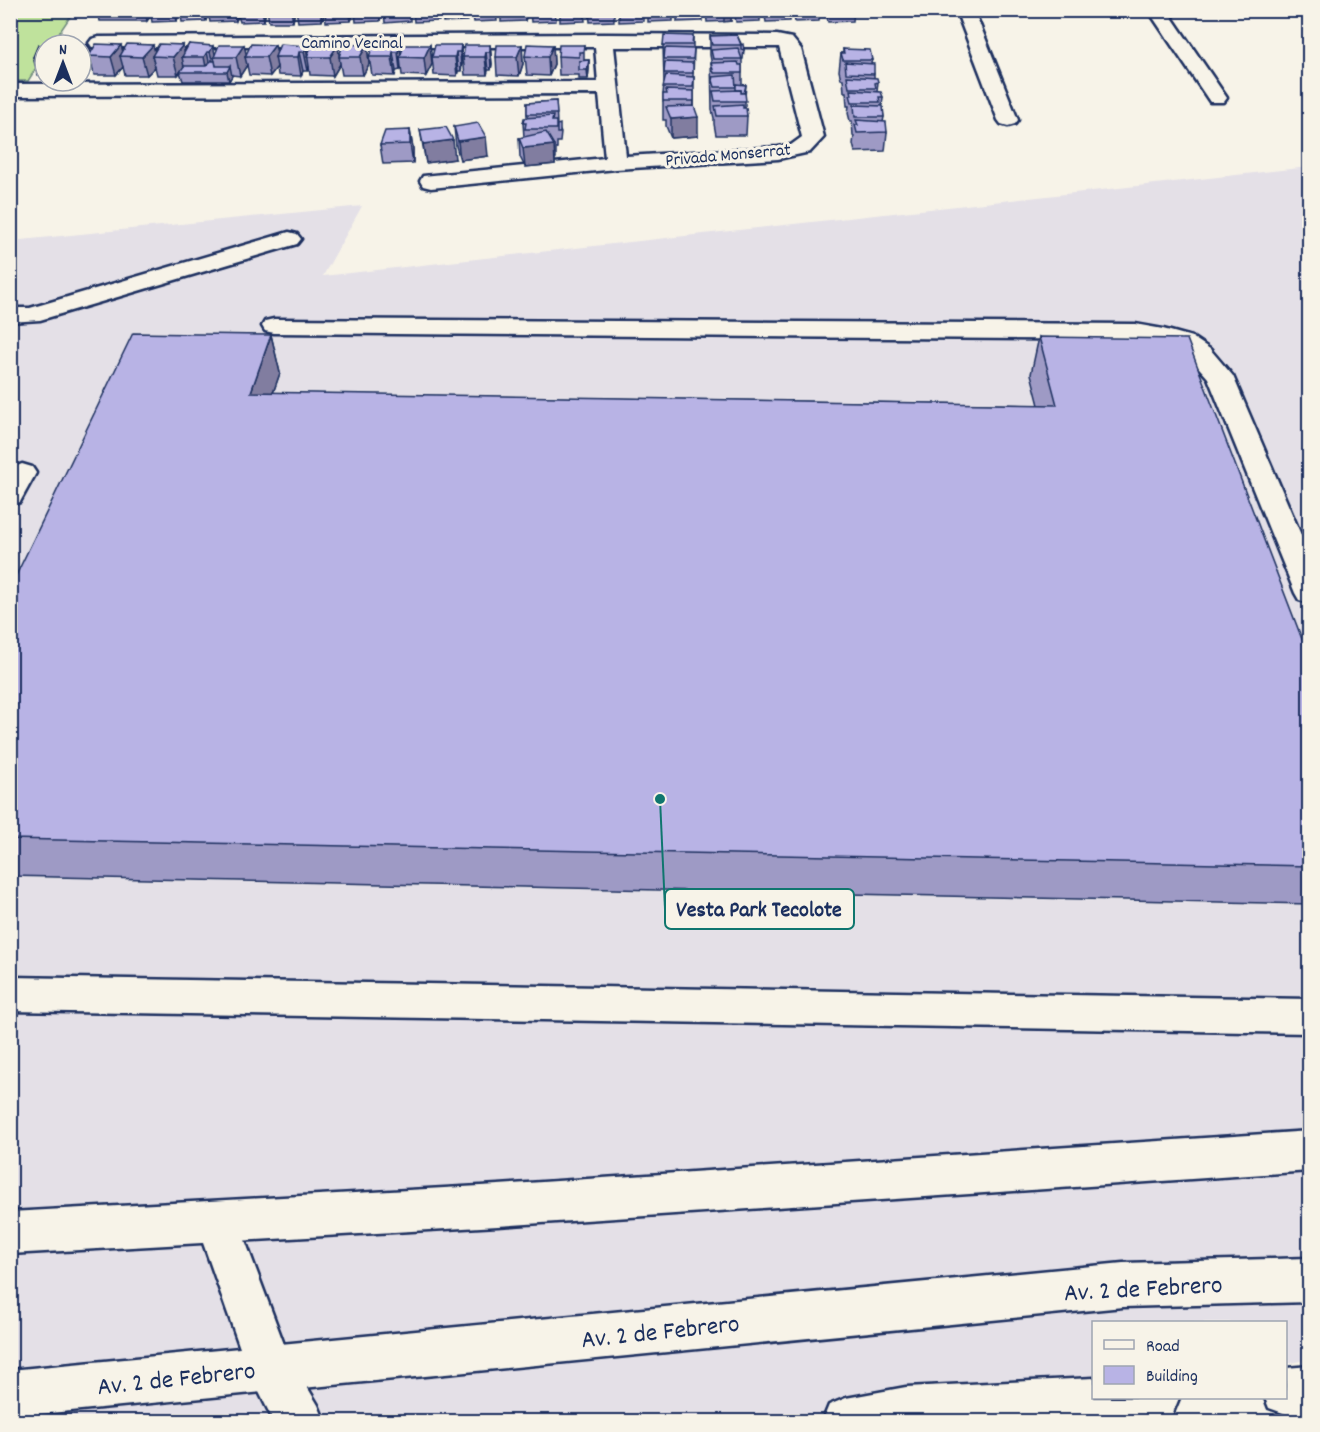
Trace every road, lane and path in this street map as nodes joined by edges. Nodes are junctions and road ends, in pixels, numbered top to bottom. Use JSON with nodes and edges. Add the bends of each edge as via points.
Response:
{"nodes":[{"id":1,"x":965,"y":10,"type":"edge"},
{"id":2,"x":1157,"y":10,"type":"edge"},
{"id":3,"x":604,"y":40,"type":"junction"},
{"id":4,"x":99,"y":43,"type":"edge"},
{"id":5,"x":609,"y":88,"type":"junction"},
{"id":6,"x":10,"y":90,"type":"edge"},
{"id":7,"x":1217,"y":98,"type":"dead end"},
{"id":8,"x":1008,"y":120,"type":"dead end"},
{"id":9,"x":615,"y":163,"type":"junction"},
{"id":10,"x":431,"y":181,"type":"dead end"},
{"id":11,"x":289,"y":239,"type":"dead end"},
{"id":12,"x":10,"y":315,"type":"edge"},
{"id":13,"x":274,"y":326,"type":"dead end"},
{"id":14,"x":1310,"y":593,"type":"edge"},
{"id":15,"x":10,"y":994,"type":"edge"},
{"id":16,"x":1310,"y":1016,"type":"edge"},
{"id":17,"x":1310,"y":1151,"type":"edge"},
{"id":18,"x":218,"y":1223,"type":"junction"},
{"id":19,"x":10,"y":1233,"type":"edge"},
{"id":20,"x":1310,"y":1281,"type":"edge"},
{"id":21,"x":270,"y":1368,"type":"junction"},
{"id":22,"x":1310,"y":1389,"type":"edge"},
{"id":23,"x":1287,"y":1391,"type":"edge"},
{"id":24,"x":10,"y":1394,"type":"edge"},
{"id":25,"x":1136,"y":1399,"type":"edge"},
{"id":26,"x":301,"y":1422,"type":"edge"},
{"id":27,"x":846,"y":1422,"type":"edge"}],
"edges":[{"from":1,"to":8,"type":"street"},
{"from":2,"to":7,"type":"street"},
{"from":3,"to":4,"type":"street","name":"Camino Vecinal"},
{"from":3,"to":5,"type":"street"},
{"from":3,"to":9,"type":"street","name":"Privada Monserrat","via":[[785,42],[791,49],[813,137],[798,149],[778,153]]},
{"from":5,"to":6,"type":"street"},
{"from":5,"to":9,"type":"street"},
{"from":9,"to":10,"type":"street","name":"Privada Monserrat"},
{"from":11,"to":12,"type":"street","via":[[31,315]]},
{"from":13,"to":14,"type":"street","via":[[1135,332],[1171,337],[1200,351],[1220,376]]},
{"from":15,"to":16,"type":"street"},
{"from":17,"to":18,"type":"street"},
{"from":18,"to":19,"type":"street"},
{"from":18,"to":21,"type":"street"},
{"from":20,"to":21,"type":"street","name":"Av. 2 de Febrero","via":[[1123,1285]]},
{"from":21,"to":24,"type":"street","name":"Av. 2 de Febrero"},
{"from":21,"to":26,"type":"street"},
{"from":22,"to":23,"type":"street"},
{"from":25,"to":27,"type":"street","via":[[906,1411]]}]}
